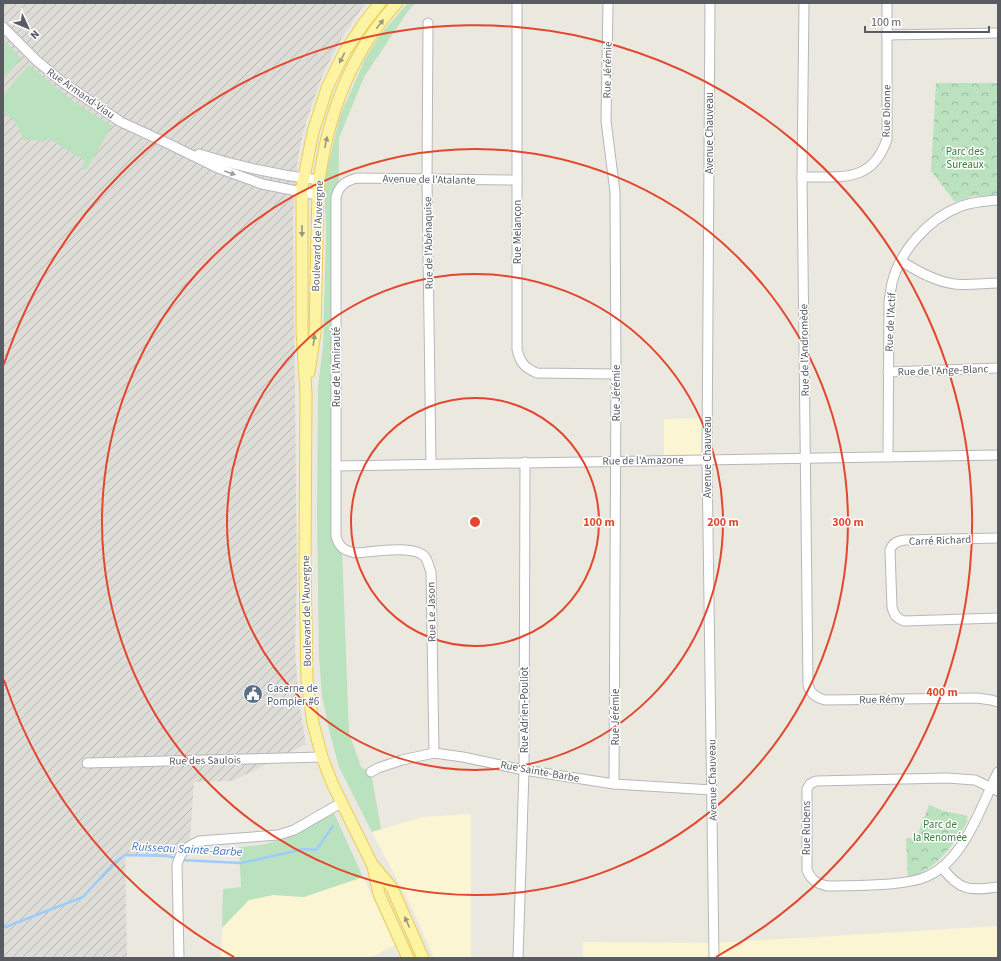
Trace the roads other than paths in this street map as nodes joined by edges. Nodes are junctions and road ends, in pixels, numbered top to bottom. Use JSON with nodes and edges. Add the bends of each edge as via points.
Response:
{"nodes":[{"id":1,"x":380,"y":3,"type":"edge"},
{"id":2,"x":397,"y":3,"type":"edge"},
{"id":3,"x":517,"y":3,"type":"edge"},
{"id":4,"x":608,"y":3,"type":"edge"},
{"id":5,"x":710,"y":3,"type":"edge"},
{"id":6,"x":804,"y":3,"type":"edge"},
{"id":7,"x":887,"y":3,"type":"edge"},
{"id":8,"x":428,"y":23,"type":"dead end"},
{"id":9,"x":3,"y":27,"type":"edge"},
{"id":10,"x":998,"y":34,"type":"edge"},
{"id":11,"x":887,"y":35,"type":"junction"},
{"id":12,"x":169,"y":144,"type":"junction"},
{"id":13,"x":802,"y":177,"type":"junction"},
{"id":14,"x":303,"y":178,"type":"junction"},
{"id":15,"x":319,"y":180,"type":"junction"},
{"id":16,"x":427,"y":180,"type":"junction"},
{"id":17,"x":517,"y":180,"type":"junction"},
{"id":18,"x":342,"y":184,"type":"joint"},
{"id":19,"x":302,"y":192,"type":"junction"},
{"id":20,"x":317,"y":195,"type":"junction"},
{"id":21,"x":998,"y":200,"type":"edge"},
{"id":22,"x":901,"y":261,"type":"junction"},
{"id":23,"x":998,"y":283,"type":"edge"},
{"id":24,"x":998,"y":368,"type":"edge"},
{"id":25,"x":888,"y":372,"type":"junction"},
{"id":26,"x":616,"y":374,"type":"junction"},
{"id":27,"x":306,"y":393,"type":"junction"},
{"id":28,"x":998,"y":455,"type":"edge"},
{"id":29,"x":888,"y":457,"type":"junction"},
{"id":30,"x":707,"y":459,"type":"junction"},
{"id":31,"x":806,"y":459,"type":"junction"},
{"id":32,"x":616,"y":461,"type":"junction"},
{"id":33,"x":525,"y":462,"type":"junction"},
{"id":34,"x":431,"y":464,"type":"junction"},
{"id":35,"x":336,"y":466,"type":"junction"},
{"id":36,"x":998,"y":538,"type":"edge"},
{"id":37,"x":342,"y":549,"type":"joint"},
{"id":38,"x":998,"y":618,"type":"edge"},
{"id":39,"x":814,"y":695,"type":"joint"},
{"id":40,"x":998,"y":702,"type":"edge"},
{"id":41,"x":434,"y":753,"type":"junction"},
{"id":42,"x":322,"y":757,"type":"junction"},
{"id":43,"x":87,"y":763,"type":"dead end"},
{"id":44,"x":524,"y":770,"type":"junction"},
{"id":45,"x":371,"y":772,"type":"dead end"},
{"id":46,"x":998,"y":772,"type":"edge"},
{"id":47,"x":614,"y":784,"type":"junction"},
{"id":48,"x":994,"y":789,"type":"edge"},
{"id":49,"x":712,"y":790,"type":"junction"},
{"id":50,"x":341,"y":803,"type":"junction"},
{"id":51,"x":372,"y":864,"type":"junction"},
{"id":52,"x":942,"y":867,"type":"junction"},
{"id":53,"x":998,"y":887,"type":"edge"},
{"id":54,"x":178,"y":958,"type":"edge"},
{"id":55,"x":408,"y":958,"type":"edge"},
{"id":56,"x":423,"y":958,"type":"edge"},
{"id":57,"x":518,"y":958,"type":"edge"},
{"id":58,"x":714,"y":958,"type":"edge"}],
"edges":[{"from":1,"to":14,"type":"main road","name":"Boulevard de l'Auvergne","one_way":true,"via":[[344,53],[327,88],[313,132]]},
{"from":15,"to":2,"type":"main road","name":"Boulevard de l'Auvergne","one_way":true,"via":[[328,130],[343,86],[366,44]]},
{"from":3,"to":17,"type":"street","name":"Rue Melançon"},
{"from":4,"to":26,"type":"street","name":"Rue Jérémie","via":[[606,121],[615,192]]},
{"from":5,"to":30,"type":"street","name":"Avenue Chauveau"},
{"from":6,"to":13,"type":"street","name":"Rue de l'Andromède"},
{"from":7,"to":11,"type":"street","name":"Rue Dionne"},
{"from":8,"to":16,"type":"street","name":"Rue de l'Abénaquise"},
{"from":9,"to":12,"type":"street","name":"Rue Armand-Viau","via":[[70,88],[121,122]]},
{"from":10,"to":11,"type":"street"},
{"from":11,"to":13,"type":"street","name":"Rue Dionne","via":[[887,139],[882,153],[877,161],[860,173],[849,176]]},
{"from":12,"to":14,"type":"street","name":"Rue Armand-Viau","via":[[272,174]]},
{"from":12,"to":19,"type":"street","name":"Rue Armand-Viau","one_way":true,"via":[[218,168],[262,184]]},
{"from":13,"to":31,"type":"street","name":"Rue de l'Andromède"},
{"from":14,"to":15,"type":"street","name":"Rue Armand-Viau"},
{"from":14,"to":19,"type":"main road","name":"Boulevard de l'Auvergne"},
{"from":15,"to":20,"type":"main road","name":"Boulevard de l'Auvergne"},
{"from":16,"to":17,"type":"street","name":"Avenue de l'Atalante"},
{"from":16,"to":18,"type":"street","name":"Avenue de l'Atalante","via":[[357,178]]},
{"from":16,"to":34,"type":"street","name":"Rue de l'Abénaquise"},
{"from":17,"to":26,"type":"street","name":"Rue Melançon","via":[[519,358],[523,365],[537,373]]},
{"from":18,"to":35,"type":"street","name":"Rue de l'Amirauté","via":[[336,197]]},
{"from":19,"to":20,"type":"street","name":"Rue Armand-Viau"},
{"from":19,"to":27,"type":"main road","name":"Boulevard de l'Auvergne","one_way":true,"via":[[302,331]]},
{"from":27,"to":20,"type":"main road","name":"Boulevard de l'Auvergne","one_way":true,"via":[[315,333]]},
{"from":21,"to":22,"type":"street","name":"Rue de l'Actif","via":[[958,207],[939,218],[921,232]]},
{"from":22,"to":23,"type":"street","via":[[941,282]]},
{"from":22,"to":25,"type":"street","name":"Rue de l'Actif","via":[[889,302]]},
{"from":24,"to":25,"type":"street","name":"Rue de l'Ange-Blanc"},
{"from":25,"to":29,"type":"street","name":"Rue de l'Actif"},
{"from":26,"to":32,"type":"street","name":"Rue Jérémie"},
{"from":27,"to":42,"type":"main road","name":"Boulevard de l'Auvergne","via":[[307,681],[313,723]]},
{"from":28,"to":29,"type":"street","name":"Rue de l'Amazone"},
{"from":29,"to":31,"type":"street","name":"Rue de l'Amazone"},
{"from":30,"to":31,"type":"street","name":"Rue de l'Amazone"},
{"from":30,"to":32,"type":"street","name":"Rue de l'Amazone"},
{"from":30,"to":49,"type":"street","name":"Avenue Chauveau"},
{"from":31,"to":39,"type":"street","name":"Rue de l'Andromède","via":[[808,685]]},
{"from":32,"to":33,"type":"street","name":"Rue de l'Amazone"},
{"from":32,"to":47,"type":"street","name":"Rue Jérémie"},
{"from":33,"to":34,"type":"street","name":"Rue de l'Amazone"},
{"from":33,"to":44,"type":"street","name":"Rue Adrien-Pouliot"},
{"from":34,"to":35,"type":"street","name":"Rue de l'Amazone"},
{"from":35,"to":37,"type":"street","name":"Rue de l'Amirauté","via":[[336,536]]},
{"from":36,"to":38,"type":"street","name":"Carré Richard","via":[[905,540],[892,545],[890,550],[892,607],[898,619],[904,621]]},
{"from":37,"to":41,"type":"street","name":"Rue Le Jason","via":[[356,553],[409,549],[424,556],[428,564],[431,572]]},
{"from":39,"to":40,"type":"street","name":"Rue Rémy","via":[[825,700],[977,698]]},
{"from":41,"to":44,"type":"street","name":"Rue Sainte-Barbe","via":[[463,756]]},
{"from":41,"to":45,"type":"street","name":"Rue Sainte-Barbe","via":[[402,760]]},
{"from":42,"to":43,"type":"street","name":"Rue des Saulois"},
{"from":42,"to":50,"type":"main road","name":"Boulevard de l'Auvergne"},
{"from":44,"to":47,"type":"street","name":"Rue Sainte-Barbe"},
{"from":44,"to":57,"type":"street","name":"Rue Adrien-Pouliot"},
{"from":46,"to":48,"type":"street","name":"Rue Rubens"},
{"from":47,"to":49,"type":"street","name":"Rue Sainte-Barbe"},
{"from":48,"to":52,"type":"street","name":"Rue Rubens","via":[[964,841]]},
{"from":48,"to":52,"type":"street","name":"Rue Rubens","via":[[975,780],[939,778],[824,780],[810,784],[807,789],[807,870],[812,880],[828,886],[897,883],[928,876]]},
{"from":49,"to":58,"type":"street","name":"Avenue Chauveau"},
{"from":50,"to":51,"type":"main road","name":"Boulevard de l'Auvergne"},
{"from":50,"to":54,"type":"street","via":[[294,830],[278,835],[200,841],[180,855]]},
{"from":51,"to":55,"type":"main road","name":"Boulevard de l'Auvergne","via":[[379,894]]},
{"from":56,"to":51,"type":"main road","name":"Boulevard de l'Auvergne","one_way":true,"via":[[392,888]]},
{"from":52,"to":53,"type":"street","via":[[964,888]]}]}
